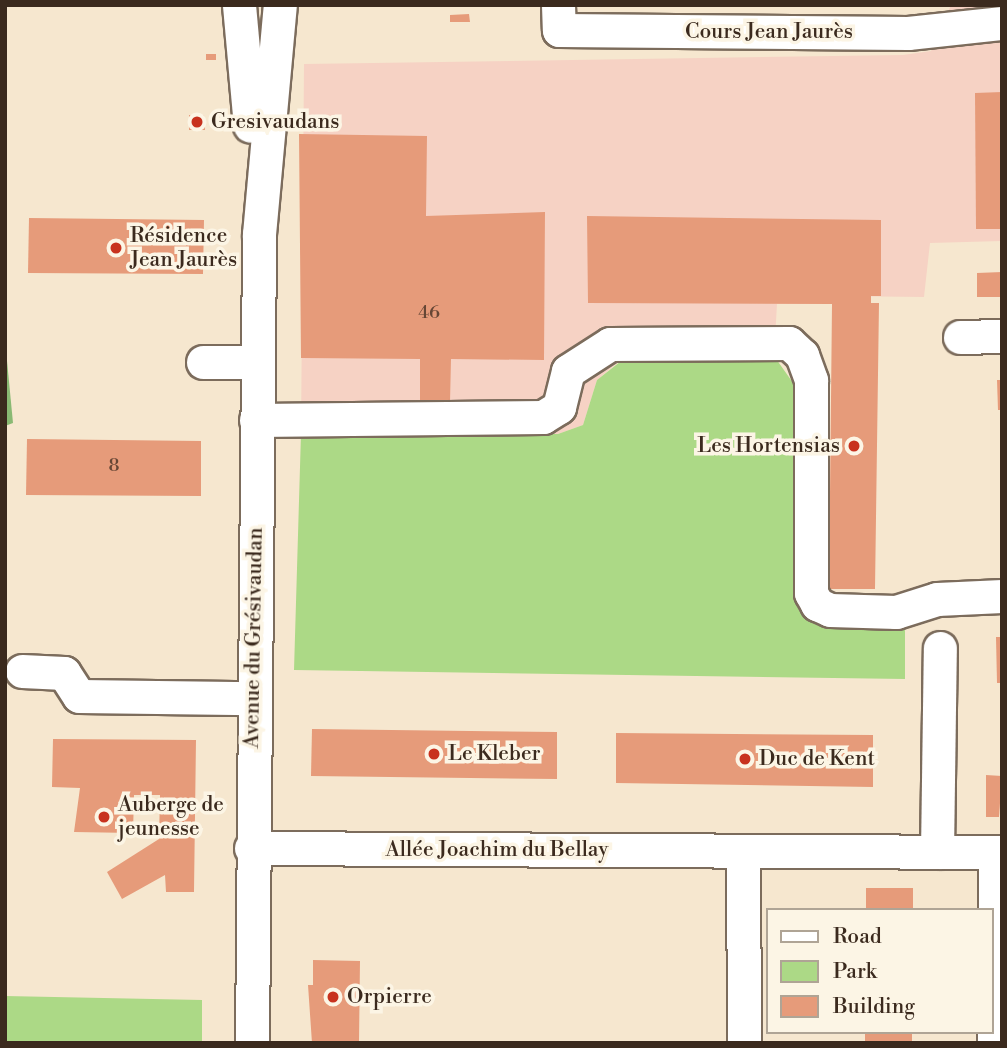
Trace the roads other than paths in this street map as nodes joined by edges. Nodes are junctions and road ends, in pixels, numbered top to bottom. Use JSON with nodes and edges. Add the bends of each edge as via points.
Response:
{"nodes":[{"id":1,"x":239,"y":5,"type":"edge"},
{"id":2,"x":280,"y":5,"type":"edge"},
{"id":3,"x":558,"y":5,"type":"edge"},
{"id":4,"x":1002,"y":23,"type":"edge"},
{"id":5,"x":259,"y":234,"type":"junction"},
{"id":6,"x":1002,"y":336,"type":"edge"},
{"id":7,"x":960,"y":337,"type":"dead end"},
{"id":8,"x":202,"y":362,"type":"dead end"},
{"id":9,"x":257,"y":362,"type":"junction"},
{"id":10,"x":256,"y":420,"type":"junction"},
{"id":11,"x":1002,"y":596,"type":"edge"},
{"id":12,"x":940,"y":648,"type":"dead end"},
{"id":13,"x":22,"y":671,"type":"dead end"},
{"id":14,"x":254,"y":698,"type":"junction"},
{"id":15,"x":251,"y":848,"type":"junction"},
{"id":16,"x":743,"y":851,"type":"junction"},
{"id":17,"x":937,"y":852,"type":"junction"},
{"id":18,"x":998,"y":852,"type":"edge"},
{"id":19,"x":252,"y":1043,"type":"edge"},
{"id":20,"x":744,"y":1043,"type":"edge"},
{"id":21,"x":994,"y":1043,"type":"edge"}],
"edges":[{"from":1,"to":5,"type":"street","name":"Avenue du Grésivaudan"},
{"from":2,"to":5,"type":"street","name":"Avenue du Grésivaudan"},
{"from":3,"to":4,"type":"street","name":"Cours Jean Jaurès","via":[[559,30],[908,33]]},
{"from":5,"to":9,"type":"street","name":"Avenue du Grésivaudan"},
{"from":6,"to":7,"type":"street"},
{"from":8,"to":9,"type":"street"},
{"from":9,"to":10,"type":"street","name":"Avenue du Grésivaudan"},
{"from":10,"to":11,"type":"street","via":[[543,417],[559,407],[568,371],[610,344],[789,343],[803,355],[811,380],[811,593],[830,610],[896,612],[937,599]]},
{"from":10,"to":14,"type":"street","name":"Avenue du Grésivaudan"},
{"from":12,"to":17,"type":"street"},
{"from":13,"to":14,"type":"street","via":[[64,673],[79,696]]},
{"from":14,"to":15,"type":"street","name":"Avenue du Grésivaudan"},
{"from":15,"to":16,"type":"street","name":"Allée Joachim du Bellay"},
{"from":15,"to":19,"type":"street","name":"Avenue du Grésivaudan"},
{"from":16,"to":17,"type":"street","name":"Allée Joachim du Bellay"},
{"from":16,"to":20,"type":"street"},
{"from":17,"to":18,"type":"street","name":"Allée Joachim du Bellay"},
{"from":18,"to":21,"type":"street"}]}
